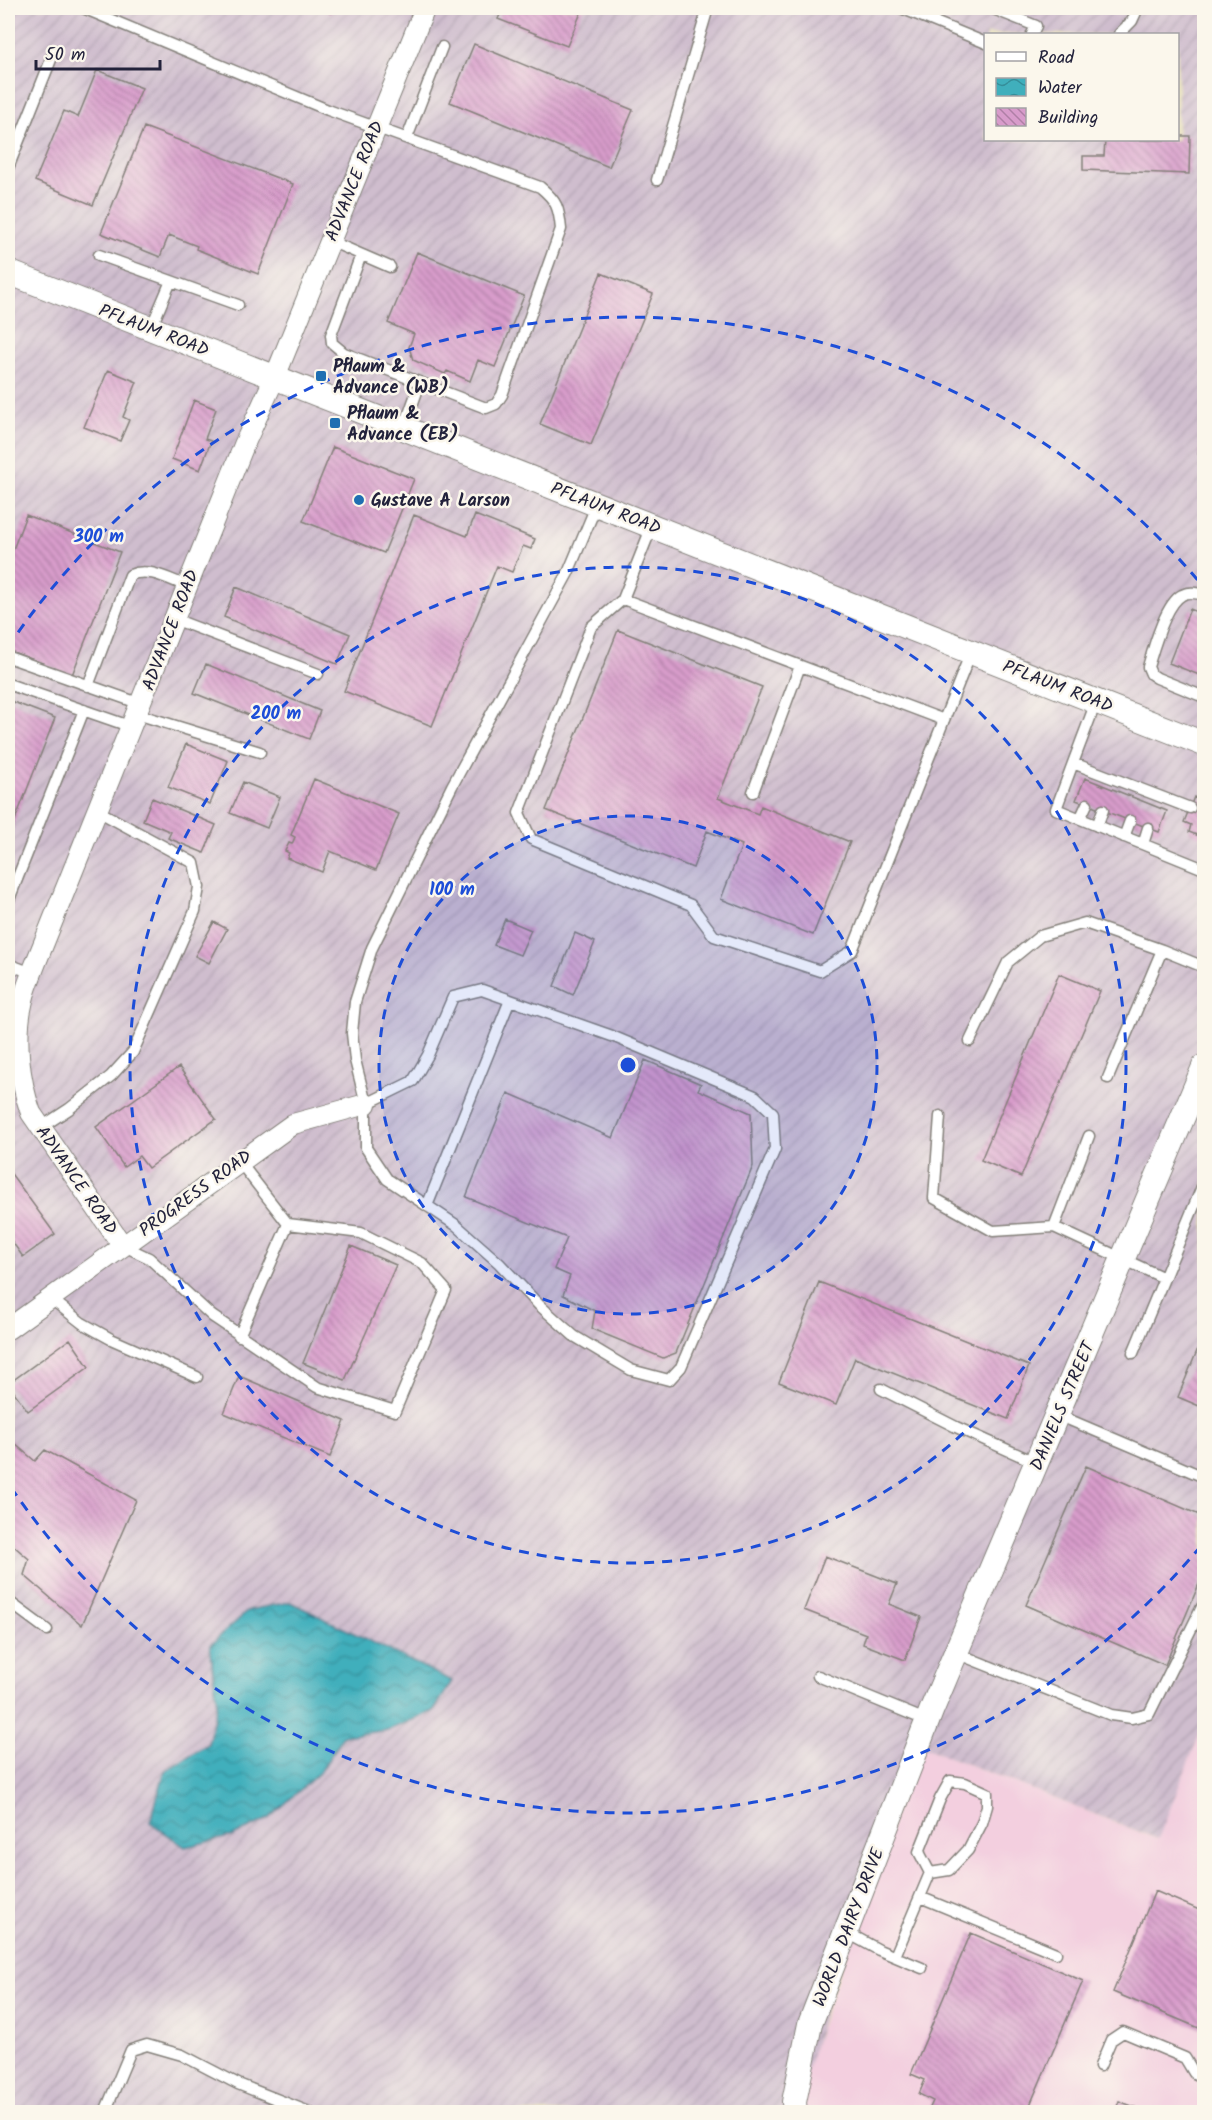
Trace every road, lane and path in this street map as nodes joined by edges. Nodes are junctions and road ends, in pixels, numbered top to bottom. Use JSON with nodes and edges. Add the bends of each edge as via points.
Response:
{"nodes":[{"id":1,"x":83,"y":8,"type":"edge"},
{"id":2,"x":425,"y":8,"type":"edge"},
{"id":3,"x":706,"y":8,"type":"edge"},
{"id":4,"x":901,"y":8,"type":"edge"},
{"id":5,"x":991,"y":8,"type":"edge"},
{"id":6,"x":1138,"y":8,"type":"edge"},
{"id":7,"x":1032,"y":33,"type":"edge"},
{"id":8,"x":1120,"y":33,"type":"edge"},
{"id":9,"x":984,"y":42,"type":"edge"},
{"id":10,"x":442,"y":47,"type":"dead end"},
{"id":11,"x":54,"y":52,"type":"dead end"},
{"id":12,"x":376,"y":127,"type":"junction"},
{"id":13,"x":407,"y":138,"type":"junction"},
{"id":14,"x":8,"y":168,"type":"edge"},
{"id":15,"x":657,"y":180,"type":"dead end"},
{"id":16,"x":330,"y":241,"type":"junction"},
{"id":17,"x":99,"y":255,"type":"dead end"},
{"id":18,"x":362,"y":255,"type":"junction"},
{"id":19,"x":390,"y":267,"type":"dead end"},
{"id":20,"x":8,"y":272,"type":"edge"},
{"id":21,"x":171,"y":281,"type":"junction"},
{"id":22,"x":238,"y":305,"type":"dead end"},
{"id":23,"x":151,"y":329,"type":"junction"},
{"id":24,"x":275,"y":377,"type":"junction"},
{"id":25,"x":420,"y":383,"type":"junction"},
{"id":26,"x":404,"y":428,"type":"junction"},
{"id":27,"x":597,"y":504,"type":"junction"},
{"id":28,"x":652,"y":526,"type":"junction"},
{"id":29,"x":187,"y":586,"type":"junction"},
{"id":30,"x":1204,"y":596,"type":"edge"},
{"id":31,"x":622,"y":599,"type":"junction"},
{"id":32,"x":174,"y":619,"type":"junction"},
{"id":33,"x":971,"y":652,"type":"junction"},
{"id":34,"x":8,"y":657,"type":"edge"},
{"id":35,"x":800,"y":666,"type":"junction"},
{"id":36,"x":318,"y":674,"type":"dead end"},
{"id":37,"x":8,"y":684,"type":"edge"},
{"id":38,"x":88,"y":686,"type":"junction"},
{"id":39,"x":1204,"y":697,"type":"edge"},
{"id":40,"x":1096,"y":701,"type":"junction"},
{"id":41,"x":84,"y":710,"type":"junction"},
{"id":42,"x":136,"y":715,"type":"junction"},
{"id":43,"x":944,"y":720,"type":"junction"},
{"id":44,"x":1204,"y":744,"type":"edge"},
{"id":45,"x":260,"y":752,"type":"dead end"},
{"id":46,"x":1073,"y":763,"type":"junction"},
{"id":47,"x":753,"y":792,"type":"dead end"},
{"id":48,"x":1087,"y":804,"type":"dead end"},
{"id":49,"x":1190,"y":808,"type":"dead end"},
{"id":50,"x":1103,"y":810,"type":"dead end"},
{"id":51,"x":98,"y":811,"type":"junction"},
{"id":52,"x":1080,"y":819,"type":"junction"},
{"id":53,"x":1130,"y":821,"type":"dead end"},
{"id":54,"x":1097,"y":826,"type":"junction"},
{"id":55,"x":1148,"y":828,"type":"dead end"},
{"id":56,"x":1124,"y":837,"type":"junction"},
{"id":57,"x":1143,"y":844,"type":"junction"},
{"id":58,"x":1204,"y":869,"type":"edge"},
{"id":59,"x":8,"y":902,"type":"edge"},
{"id":60,"x":1162,"y":950,"type":"junction"},
{"id":61,"x":8,"y":964,"type":"edge"},
{"id":62,"x":1204,"y":967,"type":"edge"},
{"id":63,"x":32,"y":973,"type":"junction"},
{"id":64,"x":15,"y":997,"type":"edge"},
{"id":65,"x":510,"y":1000,"type":"junction"},
{"id":66,"x":970,"y":1041,"type":"dead end"},
{"id":67,"x":1204,"y":1067,"type":"edge"},
{"id":68,"x":1108,"y":1078,"type":"dead end"},
{"id":69,"x":366,"y":1104,"type":"junction"},
{"id":70,"x":940,"y":1116,"type":"dead end"},
{"id":71,"x":40,"y":1128,"type":"junction"},
{"id":72,"x":1089,"y":1136,"type":"dead end"},
{"id":73,"x":239,"y":1161,"type":"junction"},
{"id":74,"x":1204,"y":1182,"type":"edge"},
{"id":75,"x":427,"y":1206,"type":"junction"},
{"id":76,"x":288,"y":1224,"type":"junction"},
{"id":77,"x":1054,"y":1227,"type":"junction"},
{"id":78,"x":122,"y":1245,"type":"junction"},
{"id":79,"x":1123,"y":1258,"type":"junction"},
{"id":80,"x":1164,"y":1278,"type":"junction"},
{"id":81,"x":50,"y":1298,"type":"junction"},
{"id":82,"x":8,"y":1329,"type":"edge"},
{"id":83,"x":240,"y":1336,"type":"junction"},
{"id":84,"x":1132,"y":1353,"type":"dead end"},
{"id":85,"x":197,"y":1377,"type":"dead end"},
{"id":86,"x":881,"y":1389,"type":"dead end"},
{"id":87,"x":1058,"y":1415,"type":"junction"},
{"id":88,"x":1037,"y":1463,"type":"junction"},
{"id":89,"x":1204,"y":1477,"type":"edge"},
{"id":90,"x":8,"y":1601,"type":"edge"},
{"id":91,"x":1202,"y":1607,"type":"dead end"},
{"id":92,"x":47,"y":1630,"type":"dead end"},
{"id":93,"x":956,"y":1653,"type":"junction"},
{"id":94,"x":818,"y":1676,"type":"dead end"},
{"id":95,"x":928,"y":1721,"type":"junction"},
{"id":96,"x":919,"y":1745,"type":"joint"},
{"id":97,"x":930,"y":1873,"type":"junction"},
{"id":98,"x":920,"y":1897,"type":"junction"},
{"id":99,"x":846,"y":1932,"type":"junction"},
{"id":100,"x":1056,"y":1953,"type":"dead end"},
{"id":101,"x":895,"y":1956,"type":"junction"},
{"id":102,"x":922,"y":1968,"type":"dead end"},
{"id":103,"x":1100,"y":2066,"type":"dead end"},
{"id":104,"x":1204,"y":2078,"type":"edge"},
{"id":105,"x":105,"y":2112,"type":"edge"},
{"id":106,"x":309,"y":2112,"type":"edge"},
{"id":107,"x":795,"y":2112,"type":"edge"}],
"edges":[{"from":1,"to":12,"type":"lane"},
{"from":2,"to":12,"type":"street","name":"ADVANCE ROAD"},
{"from":3,"to":15,"type":"lane"},
{"from":4,"to":9,"type":"lane"},
{"from":5,"to":7,"type":"lane","via":[[1036,26]]},
{"from":6,"to":8,"type":"lane"},
{"from":10,"to":13,"type":"lane"},
{"from":11,"to":14,"type":"lane"},
{"from":12,"to":13,"type":"lane"},
{"from":12,"to":16,"type":"street","name":"ADVANCE ROAD"},
{"from":13,"to":25,"type":"lane","via":[[540,187],[553,198],[559,210],[561,229],[496,404],[486,408]]},
{"from":16,"to":18,"type":"lane"},
{"from":16,"to":24,"type":"street","name":"ADVANCE ROAD"},
{"from":17,"to":21,"type":"lane"},
{"from":18,"to":19,"type":"lane"},
{"from":18,"to":25,"type":"lane","via":[[331,335],[332,343],[344,352]]},
{"from":20,"to":23,"type":"street","name":"PFLAUM ROAD"},
{"from":21,"to":22,"type":"lane"},
{"from":21,"to":23,"type":"lane"},
{"from":23,"to":24,"type":"street","name":"PFLAUM ROAD"},
{"from":24,"to":26,"type":"street","name":"PFLAUM ROAD"},
{"from":24,"to":29,"type":"street","name":"ADVANCE ROAD"},
{"from":25,"to":26,"type":"lane"},
{"from":26,"to":27,"type":"street","name":"PFLAUM ROAD"},
{"from":27,"to":28,"type":"street","name":"PFLAUM ROAD"},
{"from":27,"to":69,"type":"lane","via":[[568,573],[452,786],[372,948],[355,1002],[352,1033]]},
{"from":28,"to":31,"type":"lane"},
{"from":28,"to":33,"type":"street","name":"PFLAUM ROAD"},
{"from":29,"to":32,"type":"street","name":"ADVANCE ROAD"},
{"from":29,"to":38,"type":"lane","via":[[148,572],[130,575]]},
{"from":30,"to":39,"type":"lane","via":[[1192,592],[1180,595],[1161,630],[1148,667],[1157,678]]},
{"from":31,"to":35,"type":"lane"},
{"from":31,"to":43,"type":"lane","via":[[591,627],[519,813],[531,839],[691,905],[714,936],[820,971],[852,951]]},
{"from":32,"to":36,"type":"lane"},
{"from":32,"to":42,"type":"street","name":"ADVANCE ROAD"},
{"from":33,"to":40,"type":"street","name":"PFLAUM ROAD"},
{"from":33,"to":43,"type":"lane"},
{"from":34,"to":38,"type":"lane"},
{"from":35,"to":43,"type":"lane"},
{"from":35,"to":47,"type":"lane"},
{"from":37,"to":41,"type":"lane"},
{"from":38,"to":42,"type":"lane"},
{"from":40,"to":44,"type":"street","name":"PFLAUM ROAD"},
{"from":40,"to":46,"type":"lane"},
{"from":41,"to":42,"type":"lane"},
{"from":41,"to":59,"type":"lane"},
{"from":42,"to":45,"type":"lane"},
{"from":42,"to":51,"type":"street","name":"ADVANCE ROAD"},
{"from":46,"to":49,"type":"lane","via":[[1096,777],[1158,802]]},
{"from":46,"to":52,"type":"lane","via":[[1056,809]]},
{"from":48,"to":52,"type":"lane"},
{"from":50,"to":54,"type":"lane"},
{"from":51,"to":63,"type":"street","name":"ADVANCE ROAD"},
{"from":51,"to":71,"type":"lane","via":[[194,863],[199,887],[195,911],[133,1052],[111,1076]]},
{"from":52,"to":54,"type":"lane"},
{"from":53,"to":56,"type":"lane"},
{"from":54,"to":56,"type":"lane"},
{"from":55,"to":57,"type":"lane"},
{"from":56,"to":57,"type":"lane"},
{"from":57,"to":58,"type":"lane"},
{"from":60,"to":62,"type":"lane"},
{"from":60,"to":66,"type":"lane","via":[[1085,923],[1040,936],[1008,962]]},
{"from":60,"to":68,"type":"lane"},
{"from":61,"to":63,"type":"lane"},
{"from":63,"to":64,"type":"street","name":"ADVANCE ROAD"},
{"from":64,"to":71,"type":"street","name":"ADVANCE ROAD","via":[[24,1094]]},
{"from":65,"to":69,"type":"lane","via":[[482,990],[453,997],[412,1081]]},
{"from":65,"to":75,"type":"lane"},
{"from":65,"to":75,"type":"lane","via":[[612,1036],[755,1096],[773,1113],[774,1149],[681,1367],[669,1380],[631,1370],[574,1336],[499,1263],[456,1225]]},
{"from":67,"to":79,"type":"street","name":"DANIELS STREET"},
{"from":69,"to":73,"type":"street","name":"PROGRESS ROAD","via":[[293,1124]]},
{"from":69,"to":75,"type":"lane","via":[[366,1148],[387,1179]]},
{"from":70,"to":77,"type":"lane","via":[[934,1198],[993,1231]]},
{"from":71,"to":78,"type":"street","name":"ADVANCE ROAD"},
{"from":72,"to":77,"type":"lane"},
{"from":73,"to":76,"type":"lane"},
{"from":73,"to":78,"type":"street","name":"PROGRESS ROAD"},
{"from":74,"to":80,"type":"lane"},
{"from":76,"to":83,"type":"lane"},
{"from":76,"to":83,"type":"lane","via":[[361,1233],[422,1263],[446,1290],[395,1411],[317,1387]]},
{"from":77,"to":79,"type":"lane"},
{"from":78,"to":81,"type":"street","name":"PROGRESS ROAD"},
{"from":78,"to":83,"type":"lane","via":[[149,1258],[212,1316]]},
{"from":79,"to":80,"type":"lane"},
{"from":79,"to":87,"type":"street","name":"DANIELS STREET"},
{"from":80,"to":84,"type":"lane"},
{"from":81,"to":82,"type":"street","name":"PROGRESS ROAD"},
{"from":81,"to":85,"type":"lane","via":[[111,1339]]},
{"from":86,"to":88,"type":"lane"},
{"from":87,"to":88,"type":"street","name":"DANIELS STREET"},
{"from":87,"to":89,"type":"lane"},
{"from":88,"to":93,"type":"street","name":"DANIELS STREET"},
{"from":90,"to":92,"type":"lane"},
{"from":91,"to":93,"type":"lane","via":[[1149,1714],[1132,1718],[1112,1715]]},
{"from":93,"to":95,"type":"street","name":"DANIELS STREET"},
{"from":94,"to":95,"type":"lane"},
{"from":95,"to":96,"type":"street","name":"DANIELS STREET"},
{"from":96,"to":99,"type":"street","name":"WORLD DAIRY DRIVE"},
{"from":97,"to":97,"type":"lane","via":[[919,1852],[950,1781],[987,1793],[982,1823],[968,1850],[949,1870]]},
{"from":97,"to":98,"type":"lane"},
{"from":98,"to":100,"type":"lane"},
{"from":98,"to":101,"type":"lane"},
{"from":99,"to":101,"type":"lane"},
{"from":99,"to":107,"type":"street","name":"WORLD DAIRY DRIVE","via":[[810,2024]]},
{"from":101,"to":102,"type":"lane"},
{"from":103,"to":104,"type":"lane","via":[[1111,2040],[1123,2032],[1185,2058],[1194,2073]]},
{"from":105,"to":106,"type":"lane","via":[[131,2050],[147,2045],[182,2055],[238,2084]]}]}
